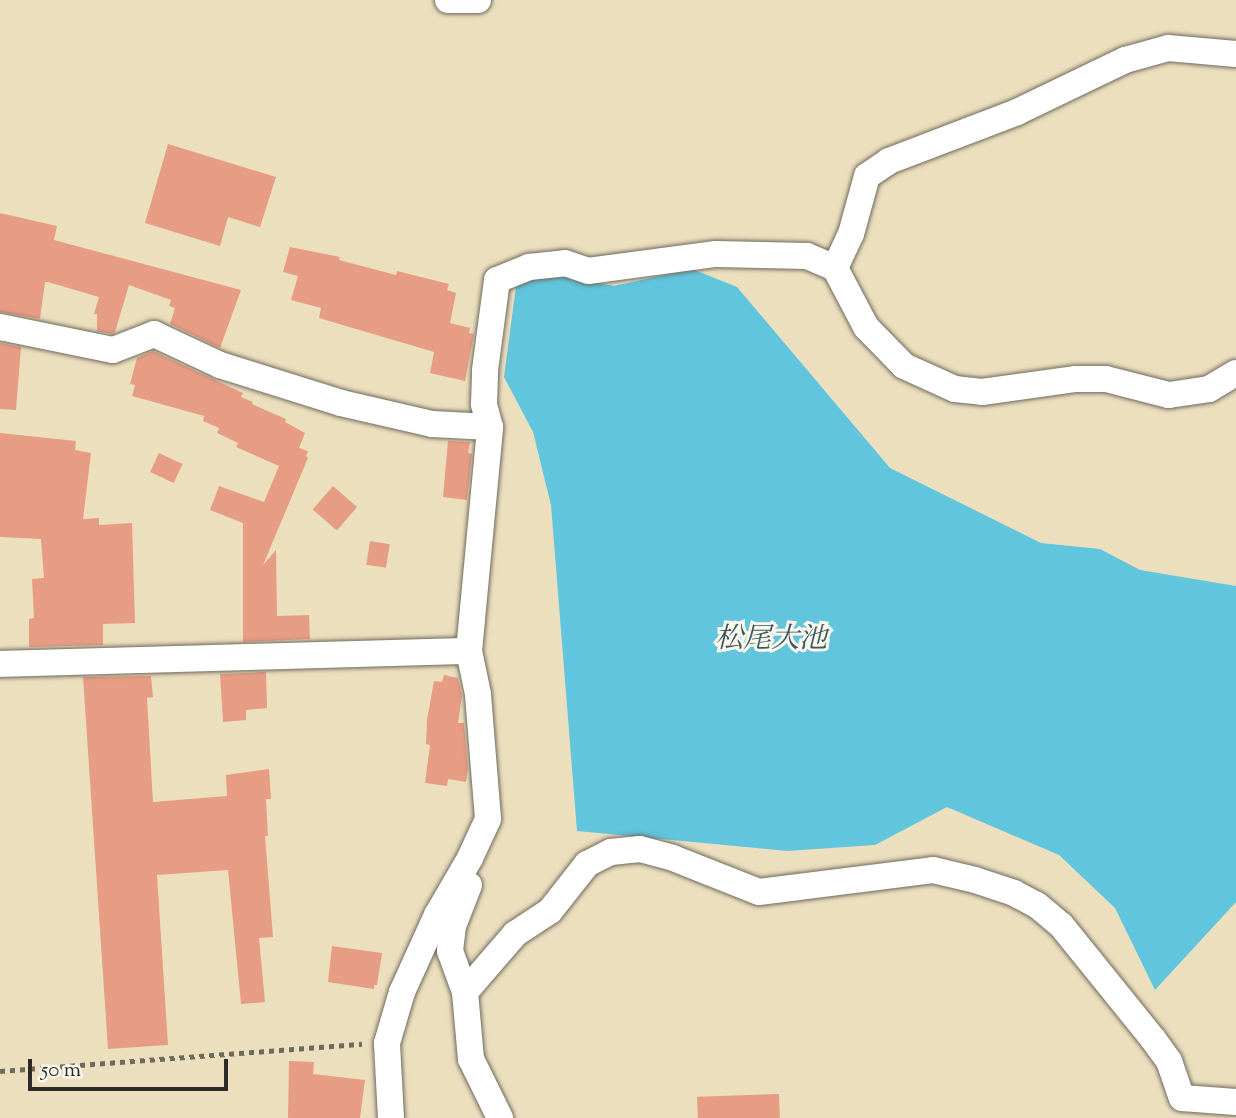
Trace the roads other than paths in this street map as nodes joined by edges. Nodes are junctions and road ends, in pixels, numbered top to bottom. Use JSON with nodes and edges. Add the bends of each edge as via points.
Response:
{"nodes":[{"id":1,"x":448,"y":0,"type":"edge"},
{"id":2,"x":478,"y":0,"type":"edge"},
{"id":3,"x":1236,"y":54,"type":"edge"},
{"id":4,"x":835,"y":268,"type":"junction"},
{"id":5,"x":0,"y":327,"type":"edge"},
{"id":6,"x":1236,"y":373,"type":"edge"},
{"id":7,"x":490,"y":427,"type":"junction"},
{"id":8,"x":469,"y":651,"type":"junction"},
{"id":9,"x":0,"y":663,"type":"edge"},
{"id":10,"x":477,"y":846,"type":"junction"},
{"id":11,"x":465,"y":992,"type":"junction"},
{"id":12,"x":1236,"y":1102,"type":"edge"},
{"id":13,"x":391,"y":1118,"type":"edge"},
{"id":14,"x":500,"y":1118,"type":"edge"}],
"edges":[{"from":1,"to":2,"type":"street"},
{"from":3,"to":4,"type":"street","via":[[1168,48],[1125,60],[1017,112],[889,161],[867,176],[851,234]]},
{"from":4,"to":6,"type":"street","via":[[866,327],[884,348],[904,366],[955,389],[982,392],[1076,379],[1106,380],[1169,395],[1209,389]]},
{"from":4,"to":7,"type":"street","via":[[807,256],[716,254],[588,271],[565,262],[529,267],[497,280],[485,370],[484,404]]},
{"from":5,"to":7,"type":"street","via":[[113,350],[154,334],[220,365],[341,403],[432,424]]},
{"from":7,"to":8,"type":"street"},
{"from":8,"to":9,"type":"street"},
{"from":8,"to":10,"type":"street","via":[[478,694],[488,803],[488,820]]},
{"from":10,"to":11,"type":"street","via":[[450,951]]},
{"from":10,"to":13,"type":"street","via":[[419,953],[387,1043]]},
{"from":11,"to":12,"type":"street","via":[[515,934],[550,911],[587,864],[611,852],[640,849],[759,892],[933,870],[1014,892],[1037,905],[1061,925],[1153,1039],[1169,1061],[1182,1098]]},
{"from":11,"to":14,"type":"street","via":[[471,1059]]}]}
